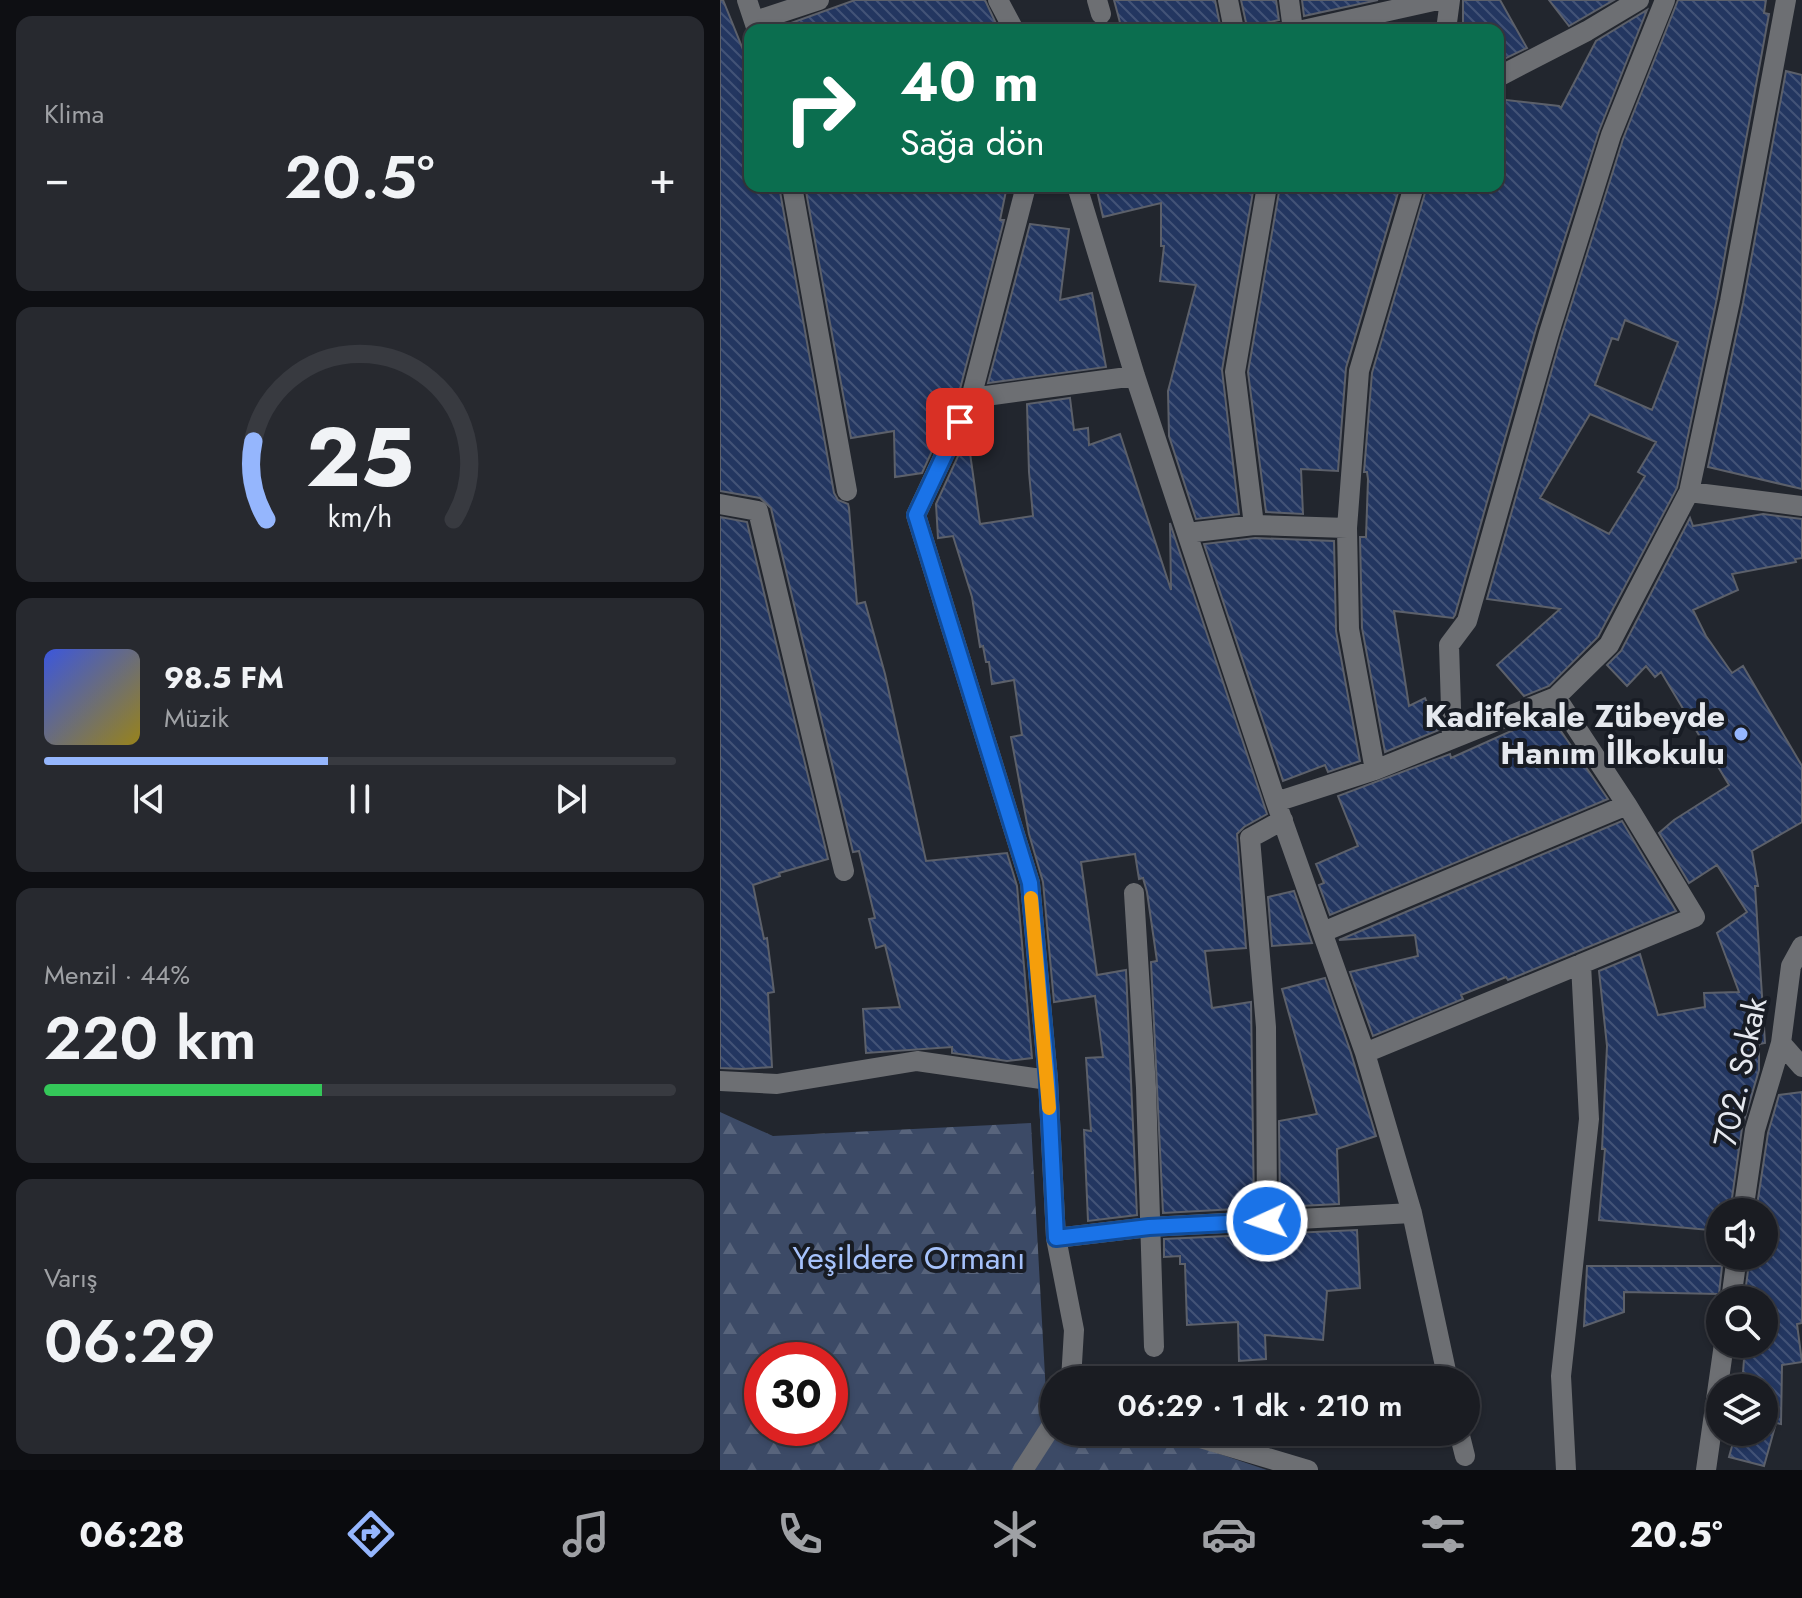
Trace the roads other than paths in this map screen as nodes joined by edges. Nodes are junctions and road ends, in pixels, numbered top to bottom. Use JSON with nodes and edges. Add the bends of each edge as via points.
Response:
{"nodes":[{"id":1,"x":747,"y":0,"type":"edge"},
{"id":2,"x":819,"y":0,"type":"edge"},
{"id":3,"x":998,"y":0,"type":"edge"},
{"id":4,"x":1228,"y":0,"type":"edge"},
{"id":5,"x":1289,"y":0,"type":"edge"},
{"id":6,"x":1438,"y":0,"type":"edge"},
{"id":7,"x":1450,"y":0,"type":"edge"},
{"id":8,"x":1639,"y":0,"type":"edge"},
{"id":9,"x":1665,"y":0,"type":"edge"},
{"id":10,"x":1786,"y":0,"type":"edge"},
{"id":11,"x":755,"y":24,"type":"edge"},
{"id":12,"x":761,"y":24,"type":"edge"},
{"id":13,"x":1011,"y":24,"type":"edge"},
{"id":14,"x":1233,"y":24,"type":"edge"},
{"id":15,"x":1292,"y":24,"type":"edge"},
{"id":16,"x":1330,"y":24,"type":"edge"},
{"id":17,"x":1447,"y":24,"type":"edge"},
{"id":18,"x":1504,"y":74,"type":"edge"},
{"id":19,"x":793,"y":192,"type":"edge"},
{"id":20,"x":1024,"y":192,"type":"edge"},
{"id":21,"x":1079,"y":192,"type":"edge"},
{"id":22,"x":1266,"y":192,"type":"edge"},
{"id":23,"x":1412,"y":192,"type":"edge"},
{"id":24,"x":1135,"y":376,"type":"junction"},
{"id":25,"x":971,"y":398,"type":"junction"},
{"id":26,"x":847,"y":491,"type":"dead end"},
{"id":27,"x":1689,"y":492,"type":"junction"},
{"id":28,"x":720,"y":504,"type":"edge"},
{"id":29,"x":1802,"y":506,"type":"edge"},
{"id":30,"x":1254,"y":525,"type":"junction"},
{"id":31,"x":1347,"y":528,"type":"junction"},
{"id":32,"x":1187,"y":533,"type":"junction"},
{"id":33,"x":1556,"y":697,"type":"junction"},
{"id":34,"x":1452,"y":739,"type":"junction"},
{"id":35,"x":1375,"y":770,"type":"junction"},
{"id":36,"x":1627,"y":805,"type":"junction"},
{"id":37,"x":1279,"y":811,"type":"junction"},
{"id":38,"x":844,"y":871,"type":"dead end"},
{"id":39,"x":1134,"y":893,"type":"dead end"},
{"id":40,"x":1323,"y":932,"type":"junction"},
{"id":41,"x":1802,"y":946,"type":"edge"},
{"id":42,"x":1581,"y":964,"type":"junction"},
{"id":43,"x":1781,"y":1043,"type":"junction"},
{"id":44,"x":1365,"y":1053,"type":"junction"},
{"id":45,"x":1802,"y":1067,"type":"edge"},
{"id":46,"x":1048,"y":1080,"type":"junction"},
{"id":47,"x":720,"y":1081,"type":"edge"},
{"id":48,"x":1745,"y":1198,"type":"edge"},
{"id":49,"x":1412,"y":1213,"type":"junction"},
{"id":50,"x":1267,"y":1221,"type":"junction"},
{"id":51,"x":1149,"y":1227,"type":"junction"},
{"id":52,"x":1056,"y":1238,"type":"junction"},
{"id":53,"x":1154,"y":1347,"type":"dead end"},
{"id":54,"x":1722,"y":1358,"type":"edge"},
{"id":55,"x":1072,"y":1366,"type":"edge"},
{"id":56,"x":1445,"y":1366,"type":"edge"},
{"id":57,"x":1040,"y":1444,"type":"edge"},
{"id":58,"x":1227,"y":1446,"type":"edge"},
{"id":59,"x":1462,"y":1446,"type":"edge"},
{"id":60,"x":1465,"y":1456,"type":"dead end"},
{"id":61,"x":1023,"y":1470,"type":"edge"},
{"id":62,"x":1308,"y":1470,"type":"edge"},
{"id":63,"x":1566,"y":1470,"type":"edge"},
{"id":64,"x":1706,"y":1470,"type":"edge"}],
"edges":[{"from":1,"to":11,"type":"street"},
{"from":2,"to":12,"type":"street"},
{"from":3,"to":13,"type":"street"},
{"from":4,"to":14,"type":"street"},
{"from":5,"to":15,"type":"street"},
{"from":6,"to":16,"type":"street"},
{"from":7,"to":17,"type":"street"},
{"from":8,"to":18,"type":"street"},
{"from":9,"to":34,"type":"street","via":[[1611,135],[1467,621],[1449,645]]},
{"from":10,"to":27,"type":"street"},
{"from":19,"to":26,"type":"street"},
{"from":20,"to":25,"type":"street"},
{"from":21,"to":24,"type":"street"},
{"from":22,"to":30,"type":"street","via":[[1235,372]]},
{"from":23,"to":31,"type":"street","via":[[1359,371]]},
{"from":24,"to":25,"type":"street"},
{"from":24,"to":32,"type":"street"},
{"from":25,"to":46,"type":"street","via":[[916,515],[1030,883]]},
{"from":27,"to":29,"type":"street"},
{"from":27,"to":33,"type":"street","via":[[1609,645]]},
{"from":28,"to":38,"type":"street","via":[[758,511]]},
{"from":30,"to":31,"type":"street"},
{"from":30,"to":32,"type":"street"},
{"from":31,"to":35,"type":"street","via":[[1349,629]]},
{"from":32,"to":37,"type":"street"},
{"from":33,"to":34,"type":"street"},
{"from":33,"to":36,"type":"street"},
{"from":34,"to":35,"type":"street"},
{"from":35,"to":37,"type":"street"},
{"from":36,"to":40,"type":"street"},
{"from":36,"to":42,"type":"street","via":[[1695,917]]},
{"from":37,"to":40,"type":"street"},
{"from":37,"to":50,"type":"street","via":[[1250,838],[1266,1027]]},
{"from":39,"to":51,"type":"street"},
{"from":40,"to":44,"type":"street"},
{"from":41,"to":43,"type":"street","name":"702. Sokak","via":[[1791,966]]},
{"from":42,"to":44,"type":"street"},
{"from":42,"to":63,"type":"street","via":[[1589,1119],[1561,1376]]},
{"from":43,"to":45,"type":"street"},
{"from":43,"to":48,"type":"street","name":"702. Sokak","via":[[1755,1130]]},
{"from":44,"to":49,"type":"street"},
{"from":46,"to":47,"type":"street","via":[[917,1061],[777,1084]]},
{"from":46,"to":52,"type":"street"},
{"from":49,"to":50,"type":"street"},
{"from":49,"to":56,"type":"street"},
{"from":50,"to":51,"type":"street"},
{"from":51,"to":52,"type":"street"},
{"from":51,"to":53,"type":"street"},
{"from":52,"to":55,"type":"street","via":[[1074,1330]]},
{"from":54,"to":64,"type":"street"},
{"from":57,"to":61,"type":"street"},
{"from":58,"to":62,"type":"street"},
{"from":59,"to":60,"type":"street"}]}
